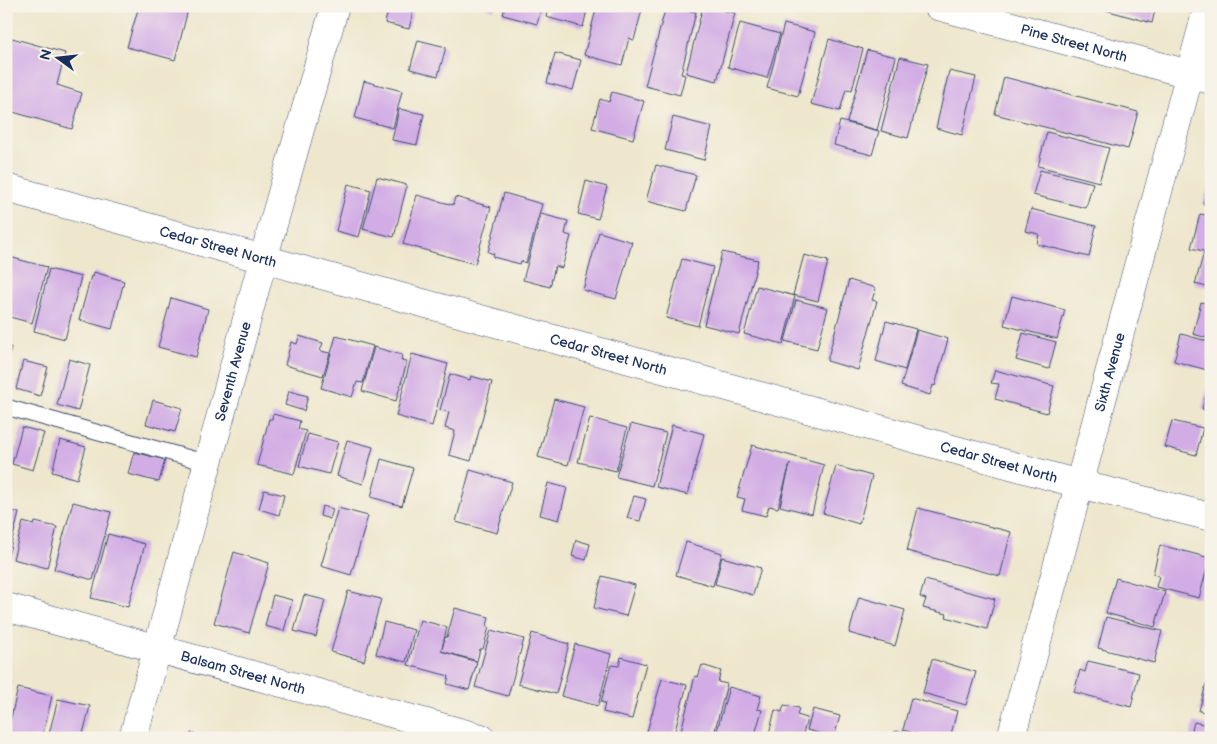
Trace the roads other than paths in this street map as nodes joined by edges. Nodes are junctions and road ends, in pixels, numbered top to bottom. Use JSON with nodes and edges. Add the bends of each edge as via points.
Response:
{"nodes":[{"id":1,"x":335,"y":6,"type":"edge"},
{"id":2,"x":938,"y":6,"type":"edge"},
{"id":3,"x":1208,"y":6,"type":"edge"},
{"id":4,"x":1200,"y":77,"type":"edge"},
{"id":5,"x":6,"y":188,"type":"edge"},
{"id":6,"x":263,"y":260,"type":"junction"},
{"id":7,"x":6,"y":407,"type":"edge"},
{"id":8,"x":207,"y":463,"type":"junction"},
{"id":9,"x":1080,"y":484,"type":"junction"},
{"id":10,"x":1211,"y":517,"type":"edge"},
{"id":11,"x":6,"y":606,"type":"edge"},
{"id":12,"x":157,"y":649,"type":"junction"},
{"id":13,"x":133,"y":738,"type":"edge"},
{"id":14,"x":481,"y":738,"type":"edge"},
{"id":15,"x":1011,"y":738,"type":"edge"}],
"edges":[{"from":1,"to":6,"type":"street","name":"Seventh Avenue"},
{"from":2,"to":4,"type":"street","name":"Pine Street North"},
{"from":3,"to":4,"type":"street","name":"Sixth Avenue"},
{"from":4,"to":9,"type":"street","name":"Sixth Avenue"},
{"from":5,"to":6,"type":"street","name":"Cedar Street North"},
{"from":6,"to":8,"type":"street","name":"Seventh Avenue"},
{"from":6,"to":9,"type":"street","name":"Cedar Street North"},
{"from":7,"to":8,"type":"lane"},
{"from":8,"to":12,"type":"street","name":"Seventh Avenue"},
{"from":9,"to":10,"type":"street","name":"Cedar Street North"},
{"from":9,"to":15,"type":"street","name":"Sixth Avenue"},
{"from":11,"to":12,"type":"street","name":"Balsam Street North"},
{"from":12,"to":13,"type":"street","name":"Seventh Avenue"},
{"from":12,"to":14,"type":"street","name":"Balsam Street North"}]}
